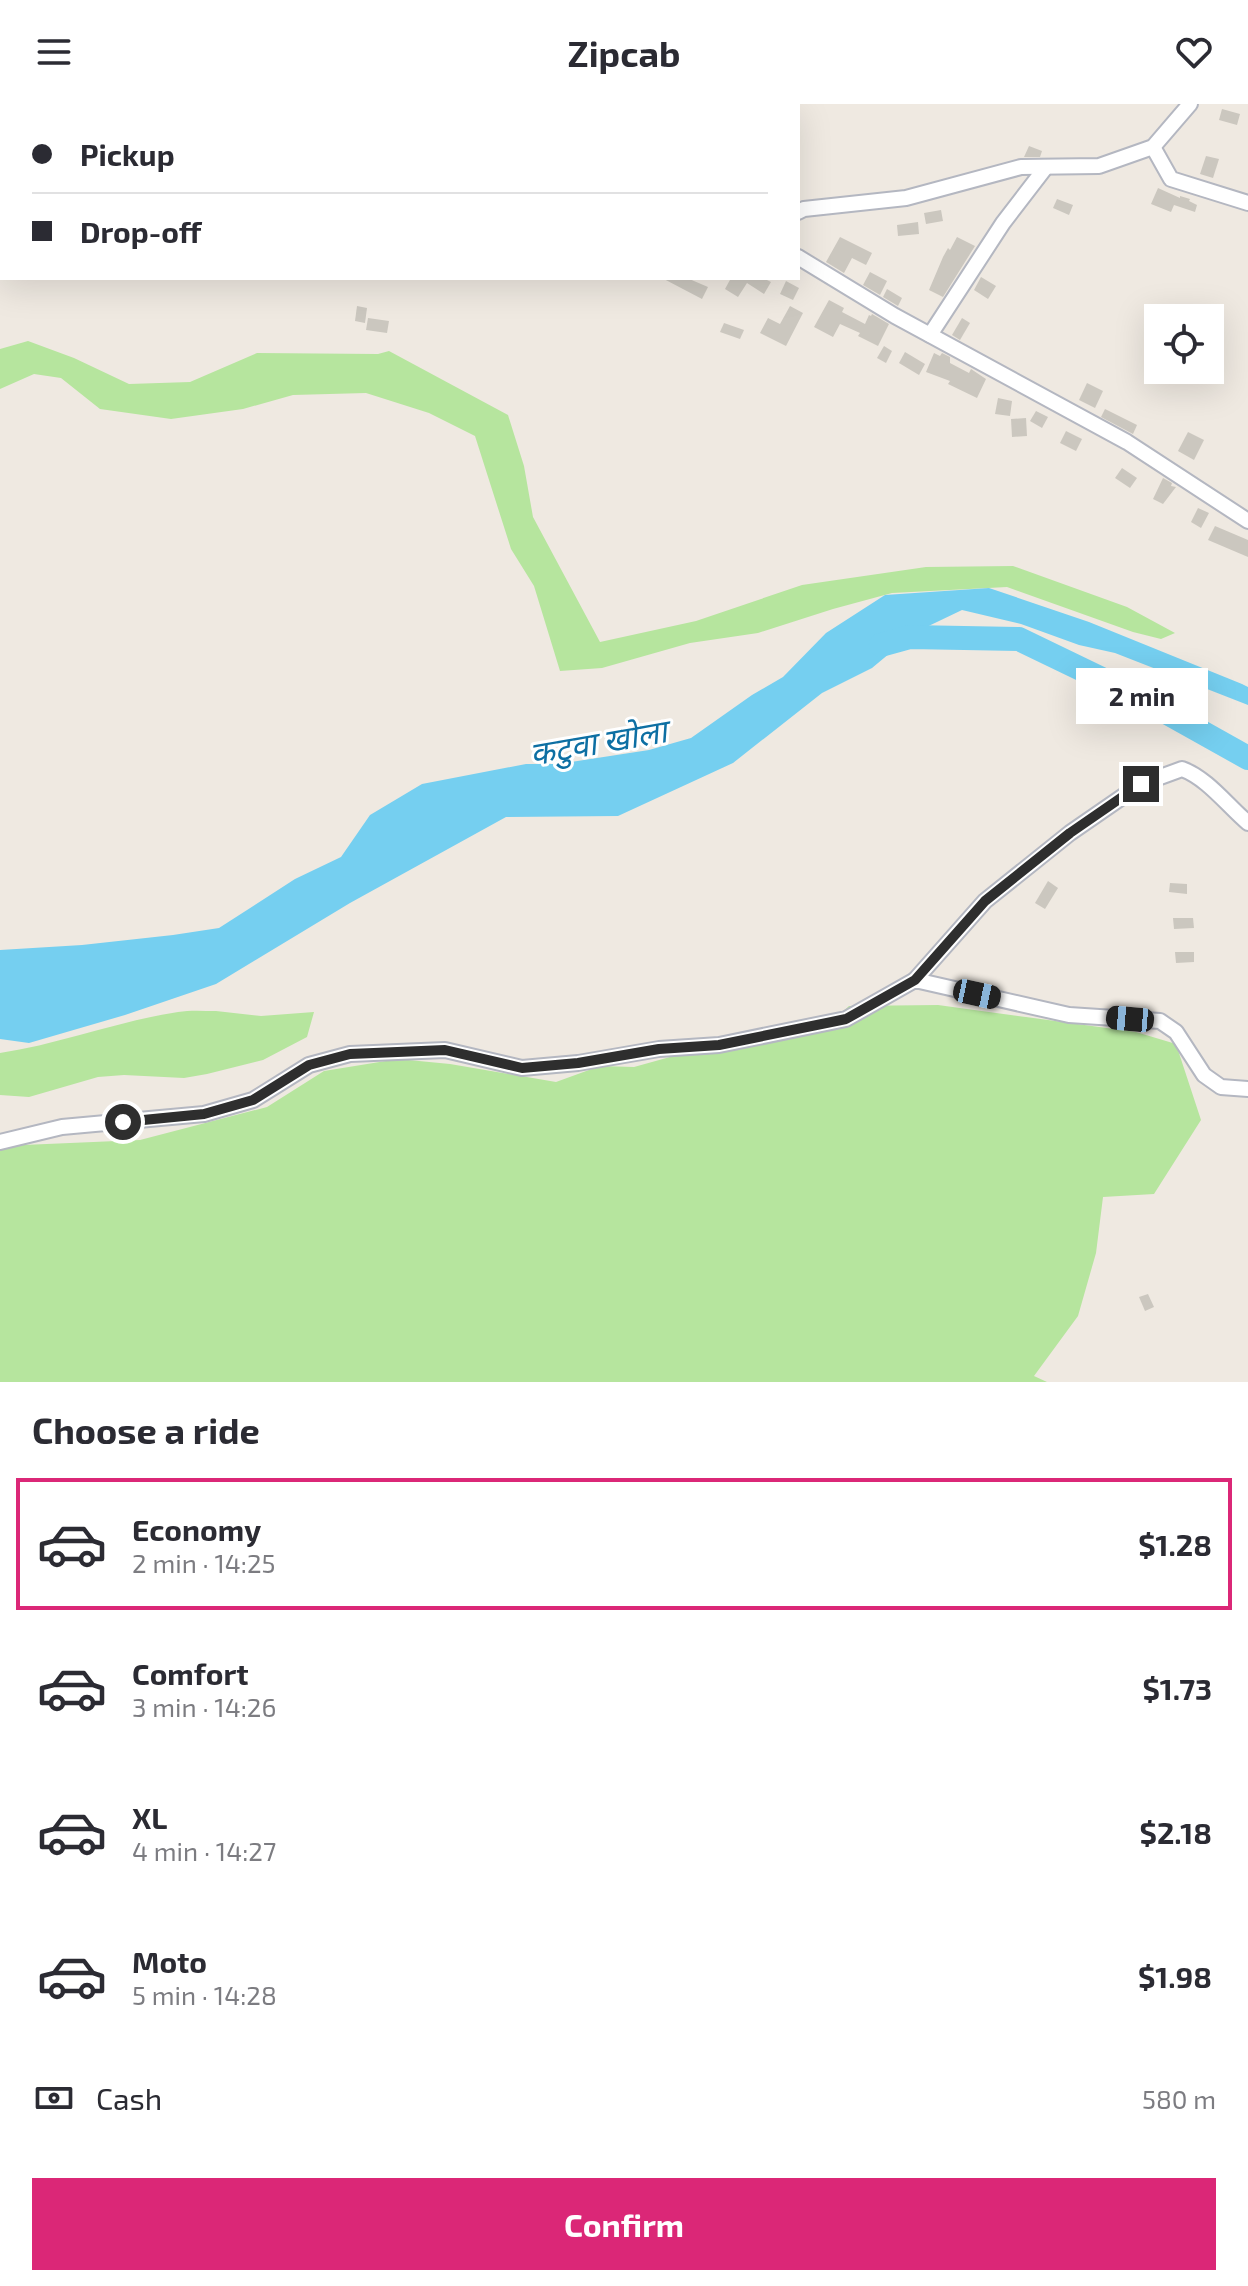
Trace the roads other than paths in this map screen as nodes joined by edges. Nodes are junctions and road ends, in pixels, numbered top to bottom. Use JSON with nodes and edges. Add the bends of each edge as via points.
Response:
{"nodes":[{"id":1,"x":1190,"y":104,"type":"edge"},
{"id":2,"x":1153,"y":147,"type":"junction"},
{"id":3,"x":1046,"y":167,"type":"junction"},
{"id":4,"x":1248,"y":203,"type":"edge"},
{"id":5,"x":800,"y":211,"type":"edge"},
{"id":6,"x":800,"y":258,"type":"edge"},
{"id":7,"x":930,"y":335,"type":"junction"},
{"id":8,"x":1248,"y":521,"type":"edge"},
{"id":9,"x":1248,"y":823,"type":"edge"},
{"id":10,"x":915,"y":980,"type":"junction"},
{"id":11,"x":1248,"y":1089,"type":"edge"},
{"id":12,"x":1,"y":1141,"type":"edge"}],
"edges":[{"from":1,"to":2,"type":"street"},
{"from":2,"to":3,"type":"street","via":[[1099,166]]},
{"from":2,"to":4,"type":"street","via":[[1171,179]]},
{"from":3,"to":5,"type":"street","via":[[1021,167],[906,198]]},
{"from":3,"to":7,"type":"street"},
{"from":6,"to":7,"type":"street"},
{"from":7,"to":8,"type":"street","via":[[1127,442]]},
{"from":9,"to":10,"type":"street","via":[[1197,774],[1182,769],[1141,784],[985,901]]},
{"from":10,"to":11,"type":"street","via":[[1069,1015],[1160,1021],[1176,1032],[1204,1075],[1221,1087]]},
{"from":10,"to":12,"type":"street","via":[[846,1019],[719,1045],[522,1068],[445,1050],[350,1054],[309,1065],[253,1100],[204,1114],[62,1127]]}]}
